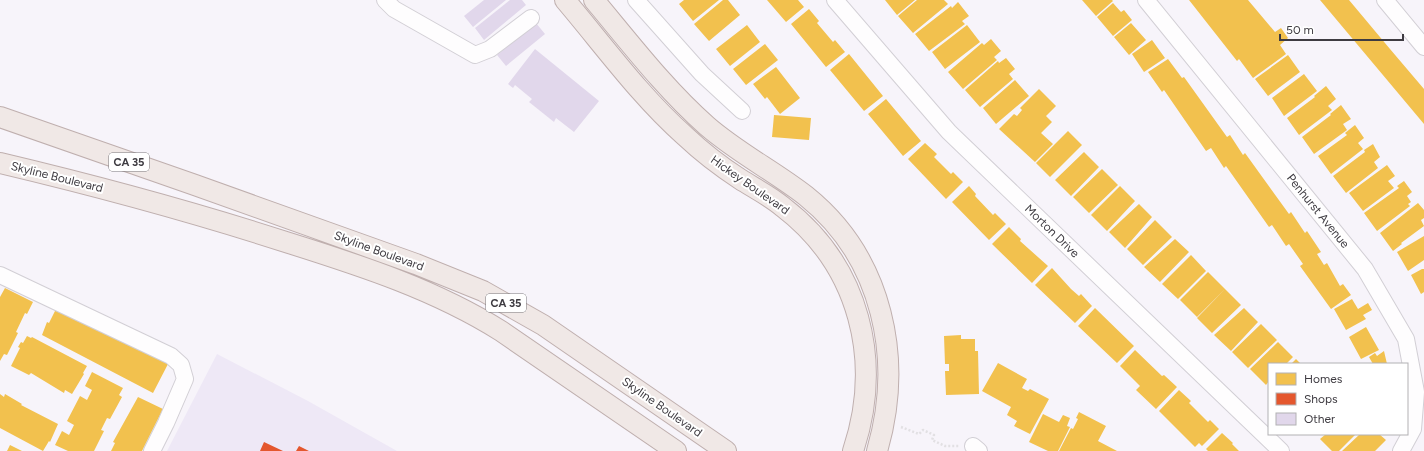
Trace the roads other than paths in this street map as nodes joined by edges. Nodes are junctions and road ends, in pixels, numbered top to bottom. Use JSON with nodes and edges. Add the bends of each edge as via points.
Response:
{"nodes":[{"id":1,"x":385,"y":0,"type":"edge"},
{"id":2,"x":565,"y":0,"type":"edge"},
{"id":3,"x":594,"y":0,"type":"edge"},
{"id":4,"x":636,"y":0,"type":"edge"},
{"id":5,"x":835,"y":0,"type":"edge"},
{"id":6,"x":1146,"y":0,"type":"edge"},
{"id":7,"x":1385,"y":0,"type":"edge"},
{"id":8,"x":531,"y":18,"type":"dead end"},
{"id":9,"x":1424,"y":47,"type":"edge"},
{"id":10,"x":742,"y":111,"type":"dead end"},
{"id":11,"x":0,"y":117,"type":"edge"},
{"id":12,"x":0,"y":163,"type":"edge"},
{"id":13,"x":0,"y":276,"type":"edge"},
{"id":14,"x":853,"y":447,"type":"edge"},
{"id":15,"x":152,"y":451,"type":"edge"},
{"id":16,"x":676,"y":451,"type":"edge"},
{"id":17,"x":726,"y":451,"type":"edge"},
{"id":18,"x":877,"y":451,"type":"edge"},
{"id":19,"x":1281,"y":451,"type":"edge"},
{"id":20,"x":1401,"y":451,"type":"edge"}],
"edges":[{"from":1,"to":8,"type":"street","via":[[394,9],[475,55],[490,49]]},
{"from":2,"to":14,"type":"main road","name":"Hickey Boulevard","via":[[673,125],[712,159],[796,217],[830,257],[850,293],[863,337],[867,389],[865,407]]},
{"from":3,"to":18,"type":"main road","name":"Hickey Boulevard","via":[[690,110],[730,144],[807,197],[832,222],[852,249],[875,296],[888,348],[888,400]]},
{"from":4,"to":10,"type":"street","via":[[702,74]]},
{"from":5,"to":19,"type":"street","name":"Morton Drive","via":[[948,132]]},
{"from":6,"to":20,"type":"street","name":"Penhurst Avenue","via":[[1365,268],[1406,340],[1416,392],[1413,429]]},
{"from":7,"to":9,"type":"street"},
{"from":11,"to":17,"type":"main road","name":"Skyline Boulevard","number":"CA 35","via":[[423,267],[482,291],[543,325]]},
{"from":12,"to":16,"type":"main road","name":"Skyline Boulevard","number":"CA 35","via":[[185,211],[323,254],[424,291],[497,328]]},
{"from":13,"to":15,"type":"street","via":[[171,356],[181,365],[185,379]]}]}
